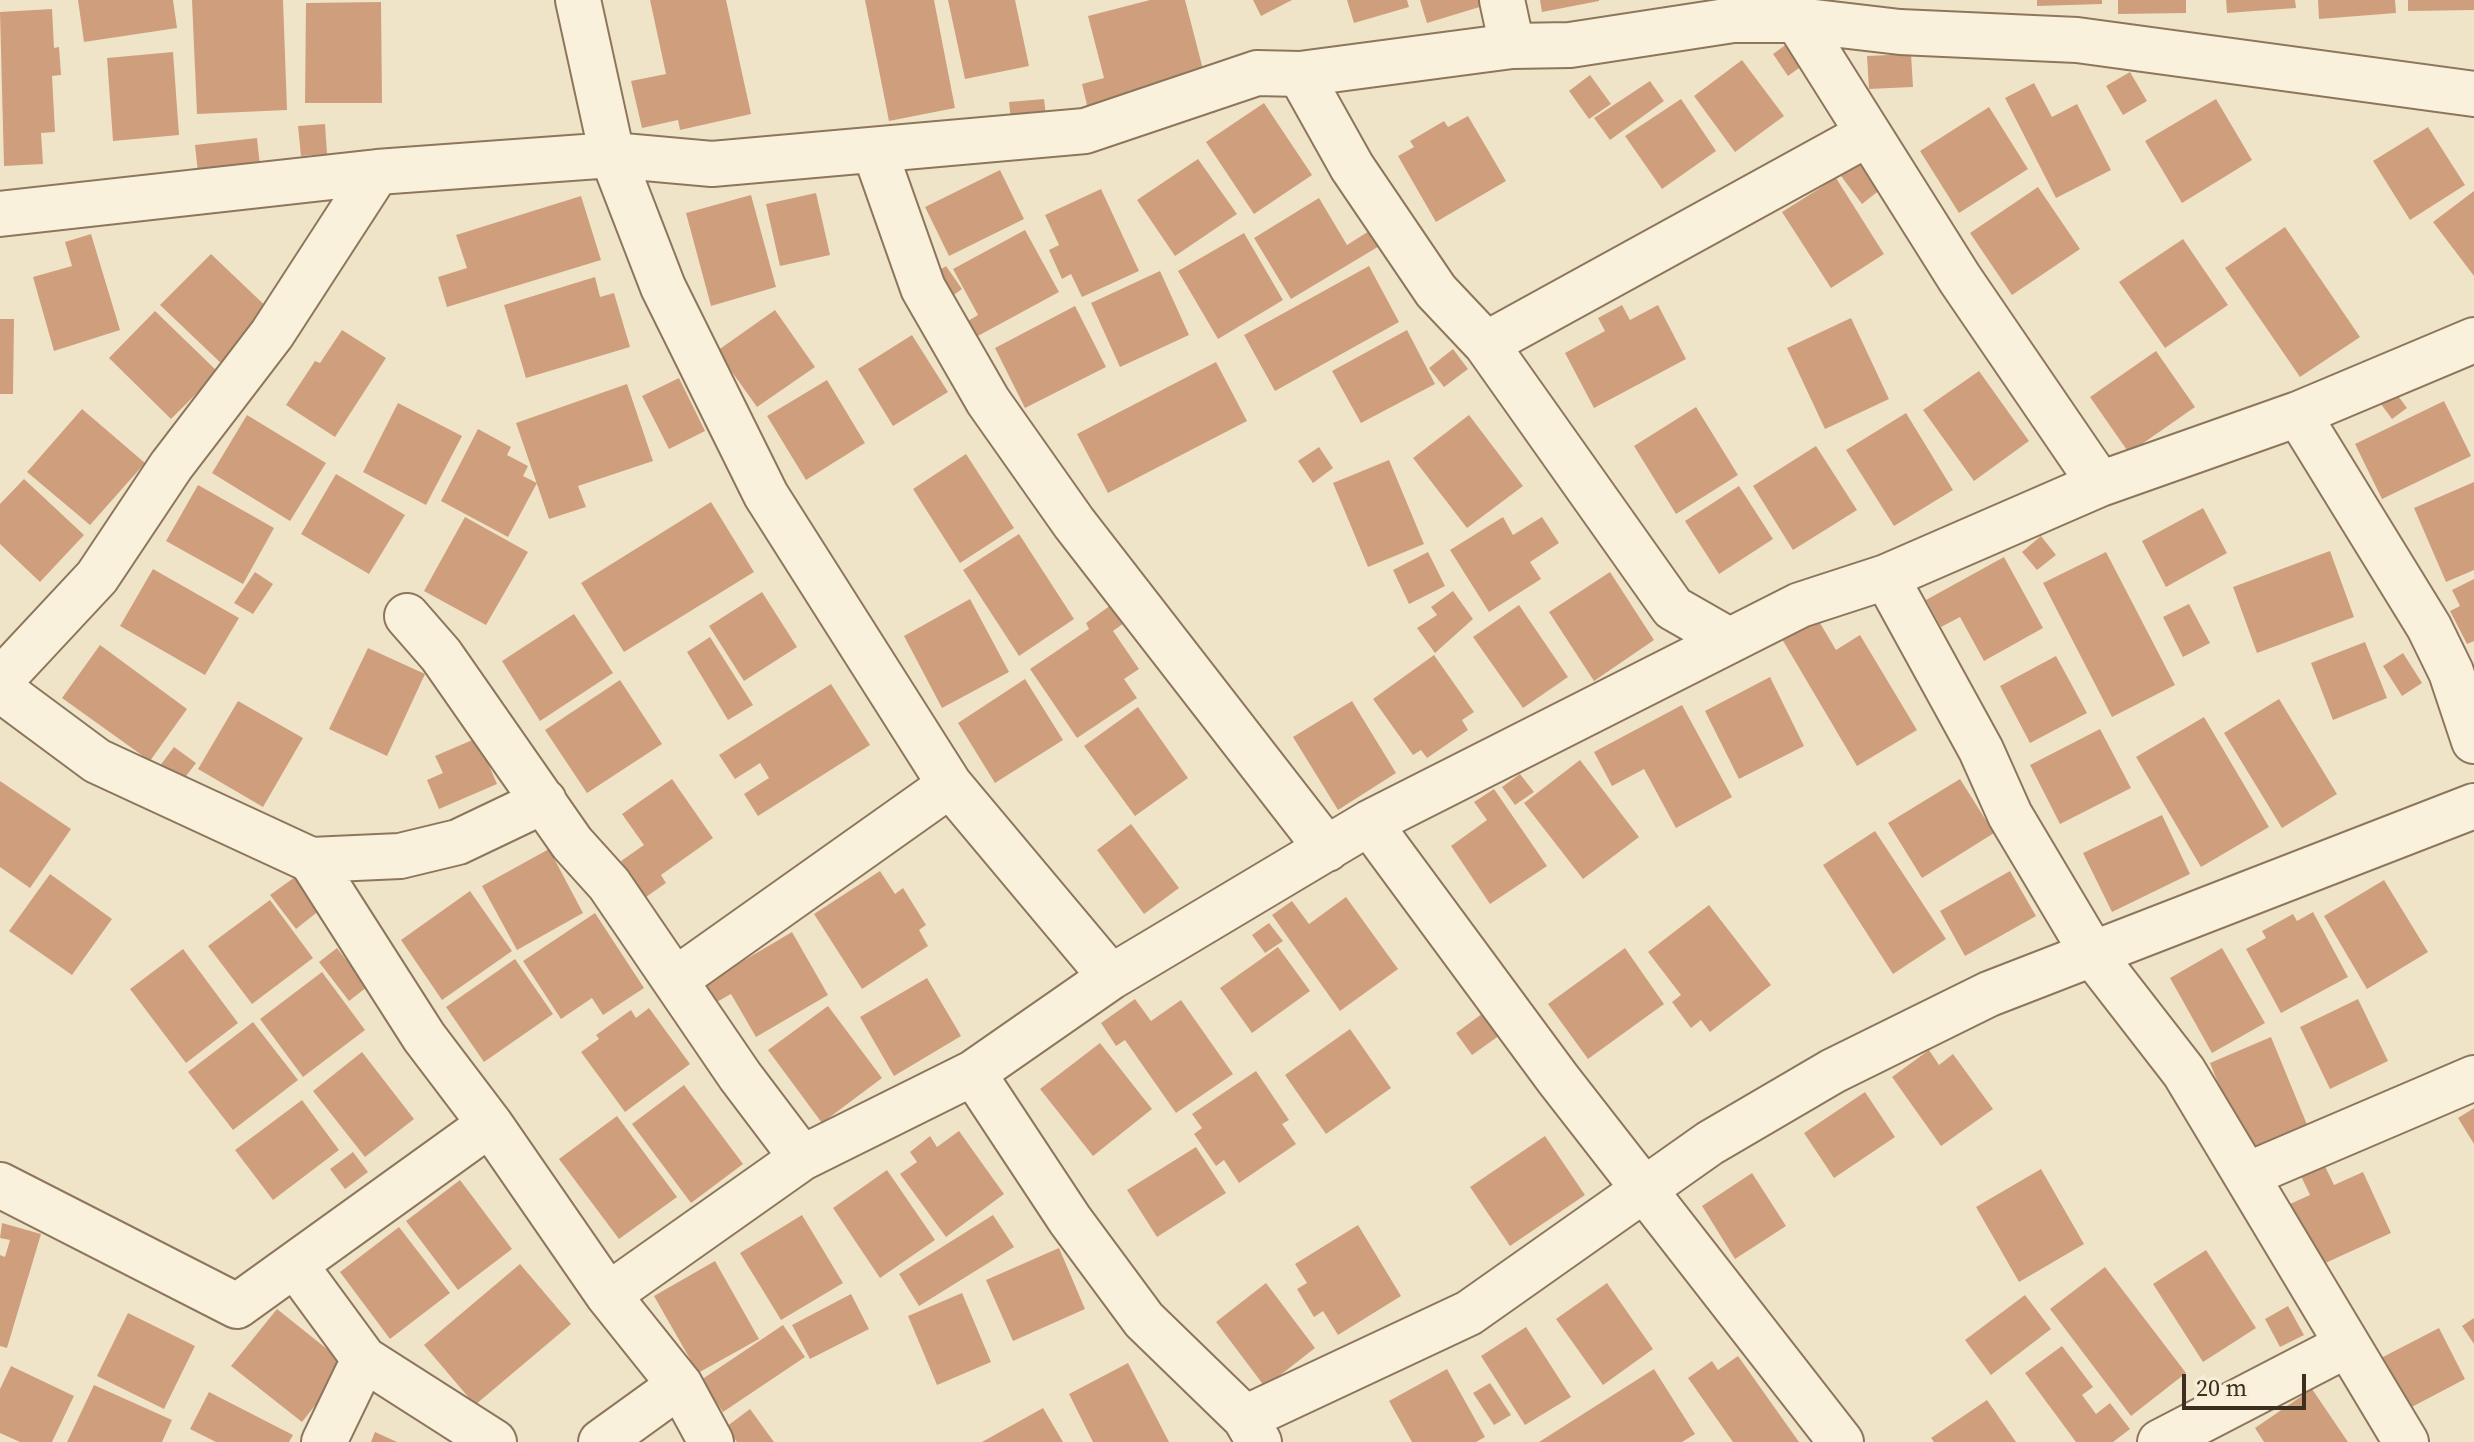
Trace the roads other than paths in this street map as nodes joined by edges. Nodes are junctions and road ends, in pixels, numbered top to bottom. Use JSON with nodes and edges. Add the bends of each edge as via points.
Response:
{"nodes":[{"id":1,"x":578,"y":0,"type":"edge"},
{"id":2,"x":1502,"y":0,"type":"edge"},
{"id":3,"x":1797,"y":20,"type":"junction"},
{"id":4,"x":1512,"y":46,"type":"junction"},
{"id":5,"x":1300,"y":74,"type":"junction"},
{"id":6,"x":2474,"y":94,"type":"edge"},
{"id":7,"x":1868,"y":134,"type":"junction"},
{"id":8,"x":875,"y":152,"type":"junction"},
{"id":9,"x":612,"y":155,"type":"junction"},
{"id":10,"x":377,"y":172,"type":"junction"},
{"id":11,"x":0,"y":214,"type":"edge"},
{"id":12,"x":2474,"y":340,"type":"edge"},
{"id":13,"x":1486,"y":344,"type":"junction"},
{"id":14,"x":2298,"y":414,"type":"junction"},
{"id":15,"x":2100,"y":484,"type":"junction"},
{"id":16,"x":1886,"y":577,"type":"junction"},
{"id":17,"x":407,"y":616,"type":"dead end"},
{"id":18,"x":1729,"y":640,"type":"junction"},
{"id":19,"x":0,"y":681,"type":"edge"},
{"id":20,"x":0,"y":689,"type":"edge"},
{"id":21,"x":2474,"y":741,"type":"edge"},
{"id":22,"x":950,"y":785,"type":"junction"},
{"id":23,"x":544,"y":801,"type":"junction"},
{"id":24,"x":2474,"y":806,"type":"edge"},
{"id":25,"x":1369,"y":823,"type":"junction"},
{"id":26,"x":1327,"y":849,"type":"junction"},
{"id":27,"x":311,"y":860,"type":"junction"},
{"id":28,"x":2094,"y":956,"type":"junction"},
{"id":29,"x":1111,"y":977,"type":"junction"},
{"id":30,"x":675,"y":980,"type":"junction"},
{"id":31,"x":973,"y":1073,"type":"junction"},
{"id":32,"x":2474,"y":1078,"type":"edge"},
{"id":33,"x":490,"y":1124,"type":"junction"},
{"id":34,"x":802,"y":1158,"type":"junction"},
{"id":35,"x":2247,"y":1175,"type":"junction"},
{"id":36,"x":0,"y":1185,"type":"edge"},
{"id":37,"x":1645,"y":1189,"type":"junction"},
{"id":38,"x":295,"y":1265,"type":"junction"},
{"id":39,"x":608,"y":1295,"type":"junction"},
{"id":40,"x":2347,"y":1345,"type":"junction"},
{"id":41,"x":364,"y":1359,"type":"junction"},
{"id":42,"x":680,"y":1385,"type":"junction"},
{"id":43,"x":1252,"y":1430,"type":"edge"},
{"id":44,"x":324,"y":1442,"type":"edge"},
{"id":45,"x":494,"y":1442,"type":"edge"},
{"id":46,"x":601,"y":1442,"type":"edge"},
{"id":47,"x":711,"y":1442,"type":"edge"},
{"id":48,"x":1841,"y":1442,"type":"edge"},
{"id":49,"x":2160,"y":1442,"type":"edge"},
{"id":50,"x":2406,"y":1442,"type":"edge"}],
"edges":[{"from":1,"to":9,"type":"street"},
{"from":2,"to":4,"type":"street"},
{"from":3,"to":4,"type":"street","via":[[1733,20],[1570,45]]},
{"from":3,"to":6,"type":"street","via":[[1900,32],[2077,40]]},
{"from":3,"to":7,"type":"street"},
{"from":4,"to":5,"type":"street"},
{"from":5,"to":8,"type":"street","via":[[1257,73],[1085,131]]},
{"from":5,"to":13,"type":"street","via":[[1352,167],[1436,291]]},
{"from":7,"to":13,"type":"street"},
{"from":7,"to":15,"type":"street"},
{"from":8,"to":9,"type":"street","via":[[712,164]]},
{"from":8,"to":26,"type":"street","via":[[923,288],[988,401],[1074,523]]},
{"from":9,"to":10,"type":"street"},
{"from":9,"to":22,"type":"street","via":[[663,287],[766,495]]},
{"from":10,"to":11,"type":"street"},
{"from":10,"to":19,"type":"street","via":[[272,334],[171,466],[97,577]]},
{"from":12,"to":14,"type":"street"},
{"from":13,"to":18,"type":"street","via":[[1673,608]]},
{"from":14,"to":15,"type":"street"},
{"from":14,"to":21,"type":"street","via":[[2429,627]]},
{"from":15,"to":16,"type":"street"},
{"from":16,"to":18,"type":"street","via":[[1800,605]]},
{"from":16,"to":28,"type":"street","via":[[1981,750],[2010,815]]},
{"from":17,"to":23,"type":"street","via":[[441,655]]},
{"from":18,"to":25,"type":"street"},
{"from":20,"to":27,"type":"street","via":[[97,761]]},
{"from":22,"to":29,"type":"street"},
{"from":22,"to":30,"type":"street"},
{"from":23,"to":27,"type":"street","via":[[458,842],[400,856]]},
{"from":23,"to":30,"type":"street"},
{"from":24,"to":28,"type":"street"},
{"from":25,"to":26,"type":"street"},
{"from":25,"to":37,"type":"street"},
{"from":26,"to":29,"type":"street"},
{"from":27,"to":33,"type":"street","via":[[424,1037]]},
{"from":28,"to":35,"type":"street","via":[[2184,1072]]},
{"from":28,"to":37,"type":"street","via":[[1989,994],[1833,1071],[1710,1143]]},
{"from":29,"to":31,"type":"street"},
{"from":30,"to":34,"type":"street"},
{"from":31,"to":34,"type":"street"},
{"from":31,"to":43,"type":"street","via":[[1144,1320]]},
{"from":32,"to":35,"type":"street"},
{"from":33,"to":38,"type":"street"},
{"from":33,"to":39,"type":"street"},
{"from":34,"to":39,"type":"street"},
{"from":35,"to":40,"type":"street"},
{"from":36,"to":38,"type":"street","via":[[237,1306]]},
{"from":37,"to":43,"type":"street","via":[[1469,1313]]},
{"from":37,"to":48,"type":"street"},
{"from":38,"to":41,"type":"street"},
{"from":39,"to":42,"type":"street"},
{"from":40,"to":49,"type":"street"},
{"from":40,"to":50,"type":"street"},
{"from":41,"to":44,"type":"street"},
{"from":41,"to":45,"type":"street"},
{"from":42,"to":46,"type":"street"},
{"from":42,"to":47,"type":"street"}]}
